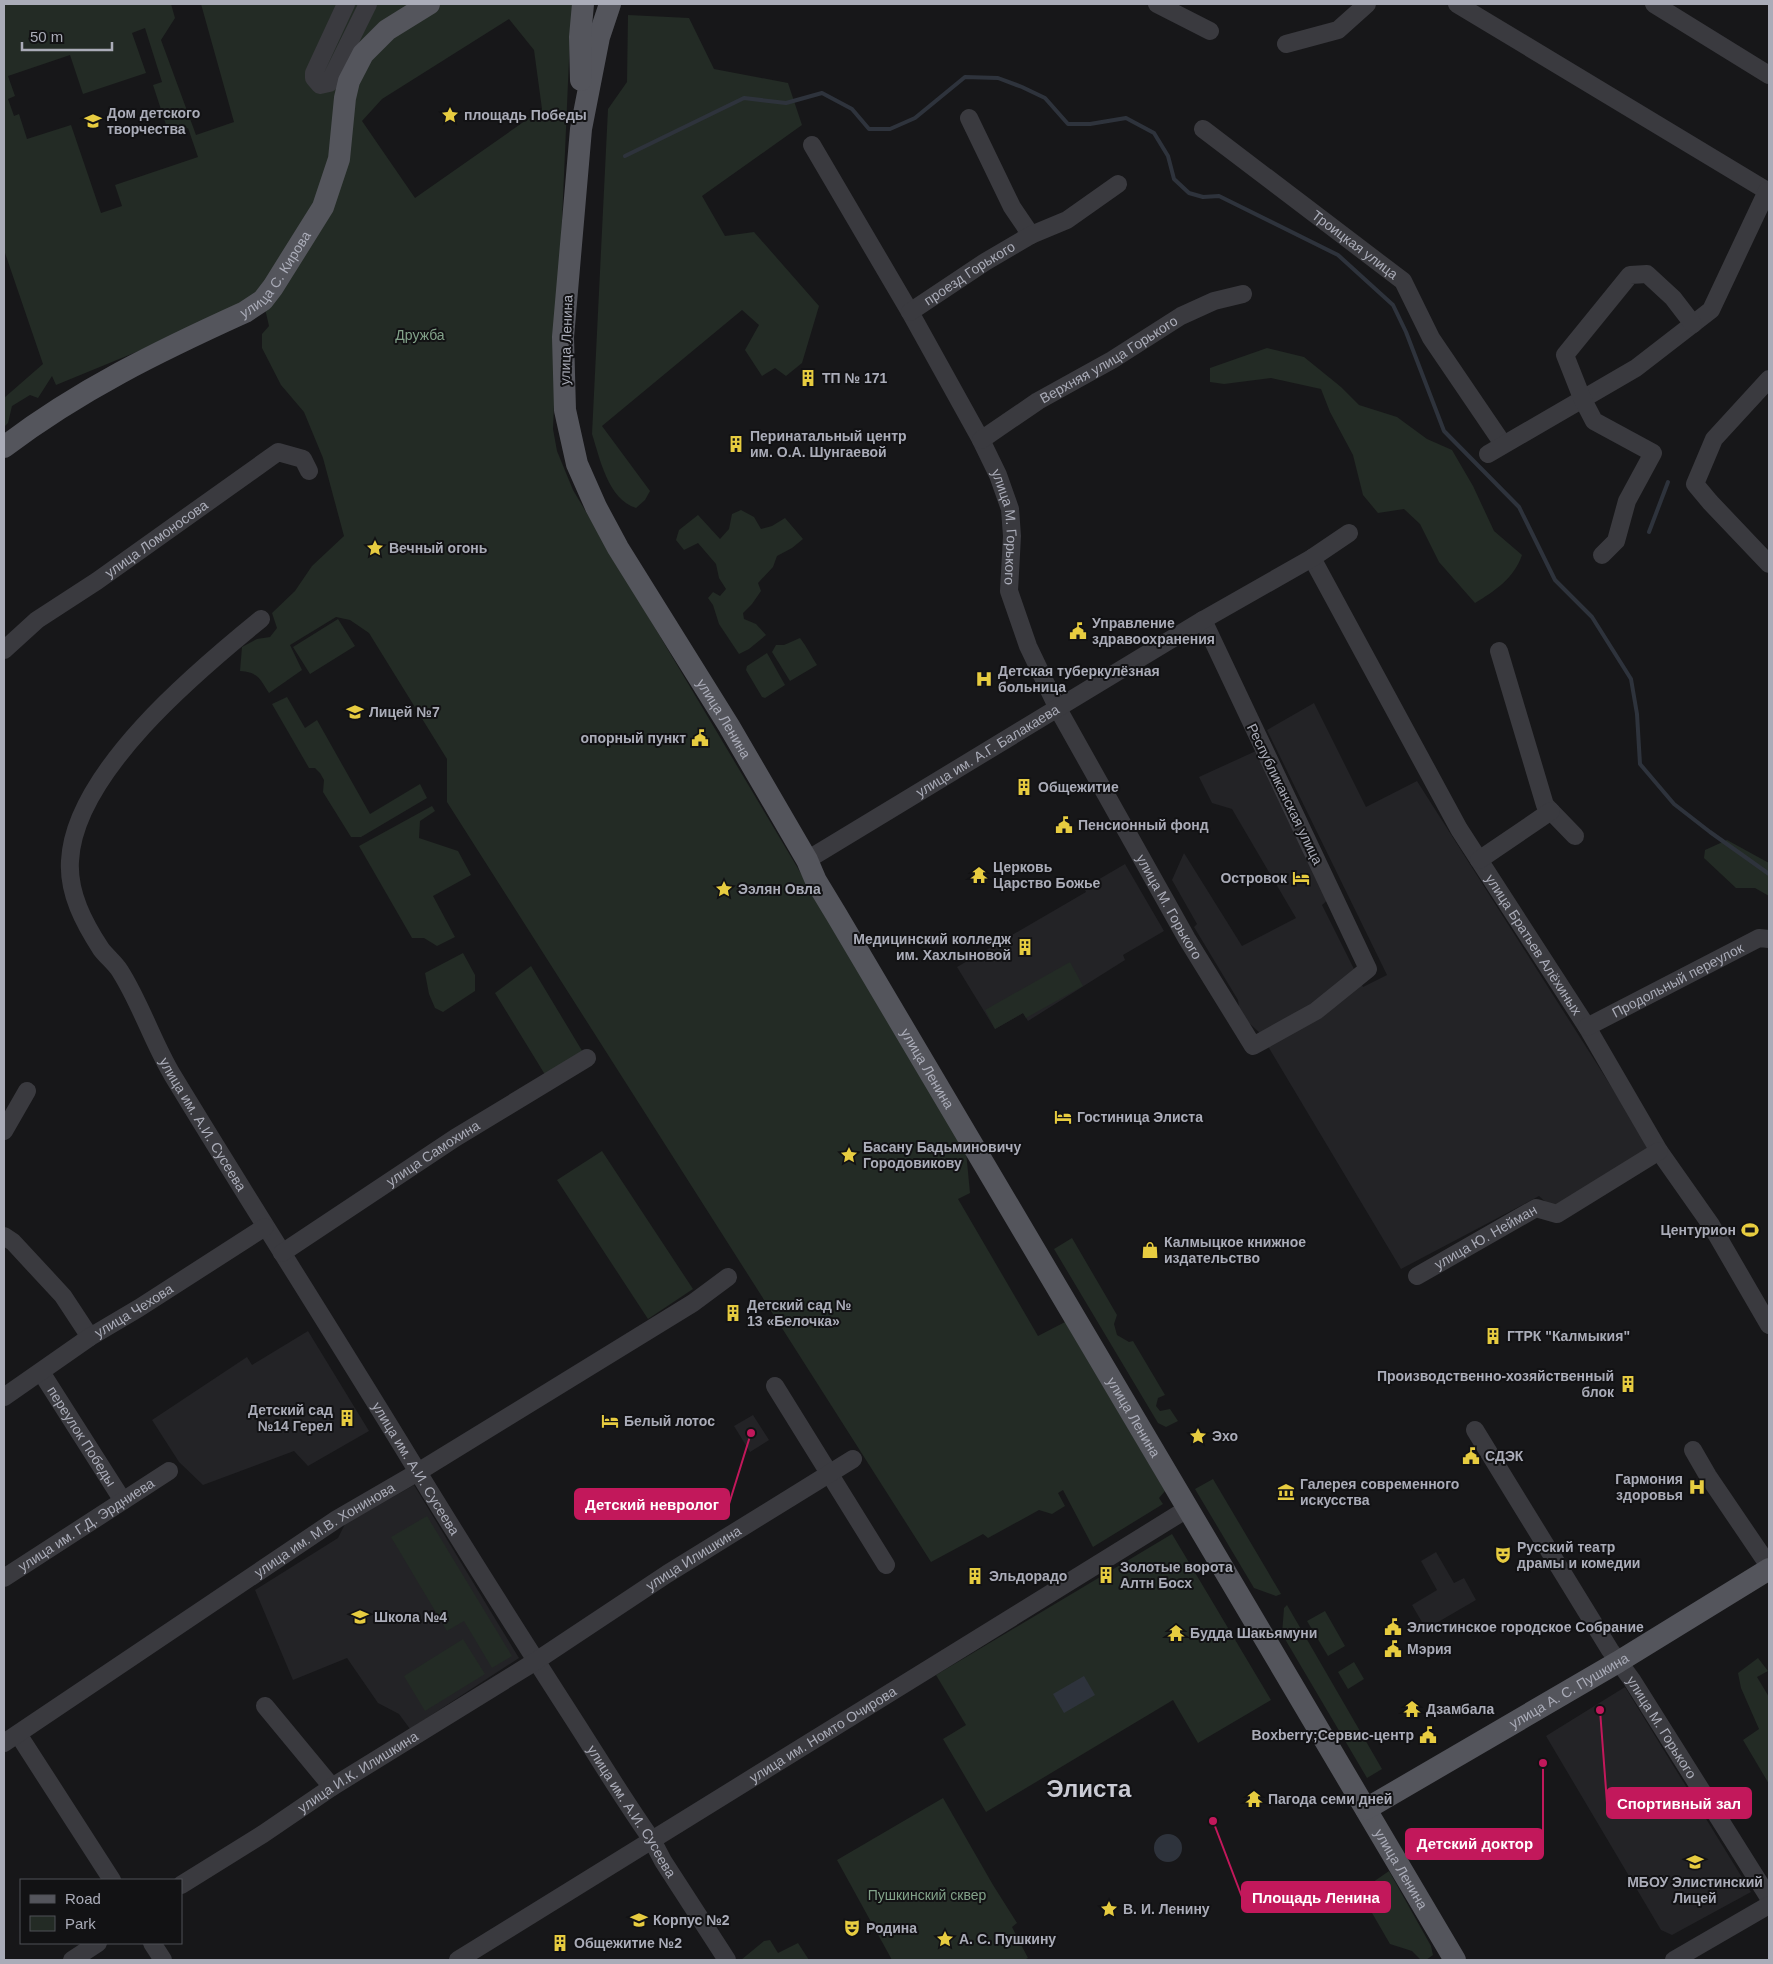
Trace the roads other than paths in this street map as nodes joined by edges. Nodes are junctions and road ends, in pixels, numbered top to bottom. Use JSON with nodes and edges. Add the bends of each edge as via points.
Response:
{"nodes":[{"id":1,"x":346,"y":4,"type":"edge"},
{"id":2,"x":368,"y":4,"type":"edge"},
{"id":3,"x":429,"y":4,"type":"edge"},
{"id":4,"x":583,"y":4,"type":"edge"},
{"id":5,"x":610,"y":4,"type":"edge"},
{"id":6,"x":1157,"y":4,"type":"edge"},
{"id":7,"x":1367,"y":4,"type":"edge"},
{"id":8,"x":1457,"y":4,"type":"edge"},
{"id":9,"x":1654,"y":4,"type":"edge"},
{"id":10,"x":1210,"y":30,"type":"dead end"},
{"id":11,"x":1286,"y":44,"type":"dead end"},
{"id":12,"x":1769,"y":75,"type":"edge"},
{"id":13,"x":968,"y":118,"type":"dead end"},
{"id":14,"x":581,"y":129,"type":"junction"},
{"id":15,"x":1203,"y":129,"type":"dead end"},
{"id":16,"x":812,"y":145,"type":"dead end"},
{"id":17,"x":1118,"y":184,"type":"dead end"},
{"id":18,"x":1768,"y":192,"type":"edge"},
{"id":19,"x":1031,"y":235,"type":"junction"},
{"id":20,"x":1243,"y":294,"type":"dead end"},
{"id":21,"x":910,"y":312,"type":"junction"},
{"id":22,"x":1693,"y":324,"type":"junction"},
{"id":23,"x":1769,"y":379,"type":"edge"},
{"id":24,"x":1582,"y":398,"type":"junction"},
{"id":25,"x":981,"y":440,"type":"junction"},
{"id":26,"x":1503,"y":444,"type":"junction"},
{"id":27,"x":4,"y":447,"type":"edge"},
{"id":28,"x":1488,"y":454,"type":"dead end"},
{"id":29,"x":309,"y":471,"type":"dead end"},
{"id":30,"x":1349,"y":533,"type":"dead end"},
{"id":31,"x":1602,"y":555,"type":"dead end"},
{"id":32,"x":1312,"y":558,"type":"junction"},
{"id":33,"x":1769,"y":564,"type":"edge"},
{"id":34,"x":261,"y":619,"type":"dead end"},
{"id":35,"x":1203,"y":620,"type":"junction"},
{"id":36,"x":4,"y":650,"type":"edge"},
{"id":37,"x":1499,"y":651,"type":"dead end"},
{"id":38,"x":1058,"y":709,"type":"junction"},
{"id":39,"x":1551,"y":811,"type":"junction"},
{"id":40,"x":1575,"y":836,"type":"dead end"},
{"id":41,"x":807,"y":860,"type":"junction"},
{"id":42,"x":1479,"y":860,"type":"junction"},
{"id":43,"x":1769,"y":939,"type":"edge"},
{"id":44,"x":1588,"y":1027,"type":"junction"},
{"id":45,"x":1252,"y":1046,"type":"joint"},
{"id":46,"x":587,"y":1058,"type":"dead end"},
{"id":47,"x":27,"y":1091,"type":"dead end"},
{"id":48,"x":4,"y":1131,"type":"edge"},
{"id":49,"x":1659,"y":1151,"type":"junction"},
{"id":50,"x":265,"y":1227,"type":"junction"},
{"id":51,"x":4,"y":1236,"type":"edge"},
{"id":52,"x":282,"y":1253,"type":"junction"},
{"id":53,"x":1417,"y":1276,"type":"dead end"},
{"id":54,"x":728,"y":1277,"type":"dead end"},
{"id":55,"x":1769,"y":1324,"type":"edge"},
{"id":56,"x":90,"y":1337,"type":"junction"},
{"id":57,"x":41,"y":1372,"type":"junction"},
{"id":58,"x":775,"y":1386,"type":"dead end"},
{"id":59,"x":4,"y":1397,"type":"edge"},
{"id":60,"x":1475,"y":1430,"type":"dead end"},
{"id":61,"x":1693,"y":1450,"type":"dead end"},
{"id":62,"x":852,"y":1459,"type":"dead end"},
{"id":63,"x":169,"y":1471,"type":"dead end"},
{"id":64,"x":418,"y":1472,"type":"junction"},
{"id":65,"x":829,"y":1473,"type":"junction"},
{"id":66,"x":123,"y":1501,"type":"junction"},
{"id":67,"x":1187,"y":1509,"type":"junction"},
{"id":68,"x":886,"y":1565,"type":"dead end"},
{"id":69,"x":1769,"y":1568,"type":"edge"},
{"id":70,"x":4,"y":1578,"type":"edge"},
{"id":71,"x":536,"y":1661,"type":"junction"},
{"id":72,"x":1618,"y":1662,"type":"junction"},
{"id":73,"x":265,"y":1706,"type":"dead end"},
{"id":74,"x":11,"y":1739,"type":"edge"},
{"id":75,"x":332,"y":1787,"type":"junction"},
{"id":76,"x":1366,"y":1809,"type":"junction"},
{"id":77,"x":652,"y":1840,"type":"junction"},
{"id":78,"x":111,"y":1879,"type":"edge"},
{"id":79,"x":182,"y":1884,"type":"edge"},
{"id":80,"x":1769,"y":1898,"type":"edge"},
{"id":81,"x":1769,"y":1905,"type":"edge"},
{"id":82,"x":96,"y":1944,"type":"edge"},
{"id":83,"x":153,"y":1944,"type":"edge"},
{"id":84,"x":72,"y":1960,"type":"edge"},
{"id":85,"x":162,"y":1960,"type":"edge"},
{"id":86,"x":458,"y":1960,"type":"edge"},
{"id":87,"x":727,"y":1960,"type":"edge"},
{"id":88,"x":1456,"y":1960,"type":"edge"},
{"id":89,"x":1674,"y":1960,"type":"edge"}],
"edges":[{"from":1,"to":2,"type":"street","via":[[314,73],[320,85],[329,83]]},
{"from":3,"to":27,"type":"main road","name":"улица С. Кирова","via":[[387,30],[363,54],[349,81],[339,159],[323,207],[263,300],[114,375],[70,400]]},
{"from":4,"to":14,"type":"main road","name":"улица Ленина"},
{"from":5,"to":14,"type":"main road","name":"улица Ленина","via":[[599,38]]},
{"from":6,"to":10,"type":"street"},
{"from":7,"to":11,"type":"street","via":[[1338,30]]},
{"from":8,"to":18,"type":"street"},
{"from":9,"to":12,"type":"street"},
{"from":13,"to":19,"type":"street","name":"проезд Горького","via":[[1012,207]]},
{"from":14,"to":41,"type":"main road","name":"улица Ленина","via":[[563,337],[565,410],[577,464],[618,548],[729,726]]},
{"from":15,"to":26,"type":"street","name":"Троицкая улица","via":[[1403,281],[1431,338]]},
{"from":16,"to":21,"type":"street","name":"улица М. Горького"},
{"from":17,"to":19,"type":"street","name":"проезд Горького","via":[[1067,220]]},
{"from":18,"to":22,"type":"street","via":[[1711,310]]},
{"from":19,"to":21,"type":"street","name":"проезд Горького"},
{"from":20,"to":25,"type":"street","name":"Верхняя улица Горького","via":[[1214,301],[1181,316],[1112,360],[1038,400]]},
{"from":21,"to":25,"type":"street","name":"улица М. Горького"},
{"from":22,"to":24,"type":"street","via":[[1636,368]]},
{"from":22,"to":24,"type":"street","via":[[1673,298],[1647,274],[1630,275],[1565,355]]},
{"from":23,"to":33,"type":"street","via":[[1714,439],[1695,484]]},
{"from":24,"to":26,"type":"street"},
{"from":24,"to":31,"type":"street","via":[[1594,421],[1652,453],[1627,501],[1616,541]]},
{"from":25,"to":38,"type":"street","name":"улица М. Горького","via":[[1010,509],[1009,591],[1028,646]]},
{"from":26,"to":28,"type":"street"},
{"from":29,"to":36,"type":"street","name":"улица Ломоносова","via":[[303,459],[278,452],[37,620]]},
{"from":30,"to":32,"type":"street","name":"улица им. А.Г. Балакаева"},
{"from":32,"to":35,"type":"street","name":"улица им. А.Г. Балакаева"},
{"from":32,"to":42,"type":"street","name":"улица Братьев Алёхиных","via":[[1459,829]]},
{"from":34,"to":50,"type":"street","name":"улица им. А.И. Сусеева","via":[[177,691],[111,765],[80,818],[71,844],[70,876],[80,911],[103,952],[119,969],[170,1071]]},
{"from":35,"to":38,"type":"street","name":"улица им. А.Г. Балакаева"},
{"from":35,"to":45,"type":"street","name":"Республиканская улица","via":[[1368,969],[1316,1011]]},
{"from":37,"to":39,"type":"street","via":[[1546,805]]},
{"from":38,"to":41,"type":"street","name":"улица им. А.Г. Балакаева"},
{"from":38,"to":45,"type":"street","name":"улица М. Горького","via":[[1192,947]]},
{"from":39,"to":40,"type":"street"},
{"from":39,"to":42,"type":"street"},
{"from":41,"to":67,"type":"main road","name":"улица Ленина","via":[[816,881]]},
{"from":42,"to":44,"type":"street","name":"улица Братьев Алёхиных"},
{"from":43,"to":44,"type":"street","name":"Продольный переулок","via":[[1759,938]]},
{"from":44,"to":49,"type":"street","name":"улица Братьев Алёхиных"},
{"from":46,"to":52,"type":"street","name":"улица Самохина","via":[[455,1138]]},
{"from":47,"to":48,"type":"street"},
{"from":49,"to":53,"type":"street","name":"улица Ю. Нейман","via":[[1556,1214],[1536,1208]]},
{"from":49,"to":55,"type":"street","name":"улица Братьев Алёхиных","via":[[1711,1225]]},
{"from":50,"to":52,"type":"street","name":"улица им. А.И. Сусеева"},
{"from":50,"to":56,"type":"street","name":"улица Чехова"},
{"from":51,"to":56,"type":"street","via":[[63,1296]]},
{"from":52,"to":64,"type":"street","name":"улица им. А.И. Сусеева"},
{"from":54,"to":64,"type":"street","name":"улица им. М.В. Хонинова","via":[[693,1303]]},
{"from":56,"to":57,"type":"street","name":"улица Чехова"},
{"from":57,"to":59,"type":"street","name":"улица Чехова"},
{"from":57,"to":66,"type":"street","name":"переулок Победы"},
{"from":58,"to":65,"type":"street"},
{"from":60,"to":72,"type":"street","name":"улица М. Горького"},
{"from":61,"to":69,"type":"street"},
{"from":62,"to":65,"type":"street","name":"улица Илишкина"},
{"from":63,"to":66,"type":"street","name":"улица им. Г.Д. Эрдниева"},
{"from":64,"to":71,"type":"street","name":"улица им. А.И. Сусеева"},
{"from":64,"to":74,"type":"street","name":"улица им. М.В. Хонинова","via":[[337,1519]]},
{"from":65,"to":68,"type":"street"},
{"from":65,"to":71,"type":"street","name":"улица Илишкина"},
{"from":66,"to":70,"type":"street","name":"улица им. Г.Д. Эрдниева"},
{"from":67,"to":76,"type":"main road","name":"улица Ленина"},
{"from":67,"to":77,"type":"street","name":"улица им. Номто Очирова"},
{"from":69,"to":72,"type":"main road","name":"улица А. С. Пушкина"},
{"from":71,"to":75,"type":"street","name":"улица И.К. Илишкина"},
{"from":71,"to":77,"type":"street","name":"улица им. А.И. Сусеева"},
{"from":72,"to":76,"type":"main road","name":"улица А. С. Пушкина"},
{"from":72,"to":80,"type":"street","name":"улица М. Горького"},
{"from":73,"to":75,"type":"street"},
{"from":74,"to":78,"type":"street"},
{"from":75,"to":79,"type":"street","name":"улица И.К. Илишкина"},
{"from":76,"to":88,"type":"main road","name":"улица Ленина"},
{"from":77,"to":86,"type":"street","name":"улица им. Номто Очирова"},
{"from":77,"to":87,"type":"street","name":"улица им. А.И. Сусеева"},
{"from":81,"to":89,"type":"street"},
{"from":82,"to":84,"type":"street"},
{"from":83,"to":85,"type":"street"}]}
